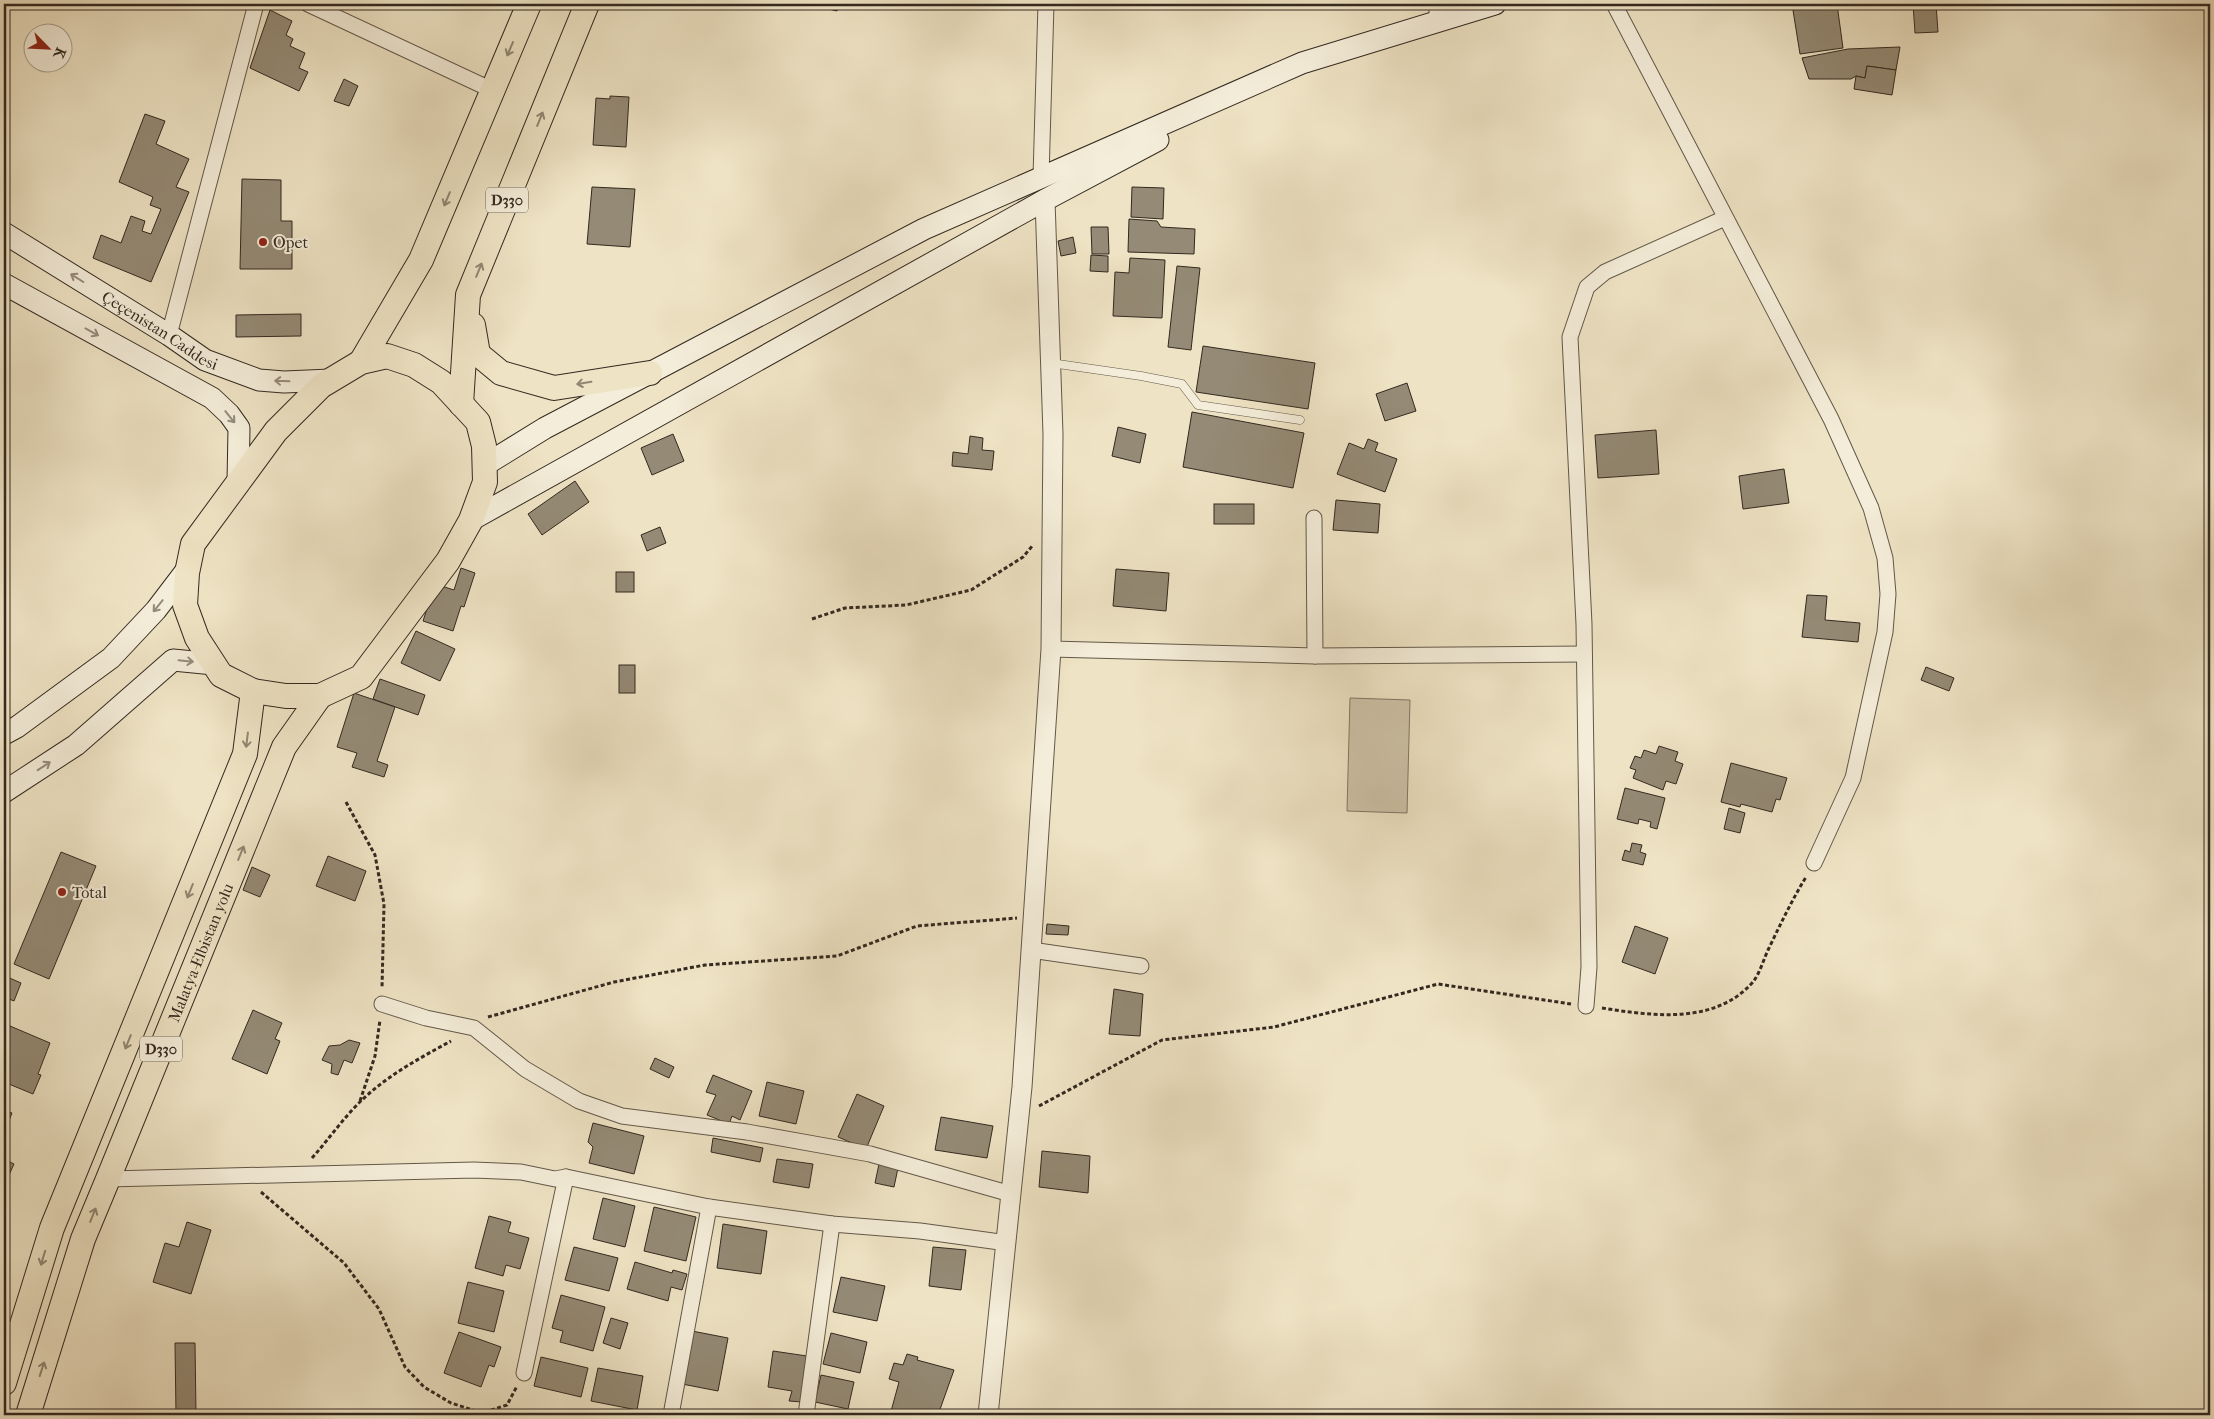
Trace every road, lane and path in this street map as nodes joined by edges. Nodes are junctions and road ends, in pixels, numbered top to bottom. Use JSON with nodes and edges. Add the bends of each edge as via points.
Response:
{"nodes":[{"id":1,"x":256,"y":4,"type":"edge"},
{"id":2,"x":529,"y":4,"type":"edge"},
{"id":3,"x":587,"y":4,"type":"edge"},
{"id":4,"x":1046,"y":4,"type":"edge"},
{"id":5,"x":1495,"y":4,"type":"edge"},
{"id":6,"x":1614,"y":4,"type":"edge"},
{"id":7,"x":316,"y":5,"type":"edge"},
{"id":8,"x":1437,"y":13,"type":"edge"},
{"id":9,"x":1302,"y":62,"type":"junction"},
{"id":10,"x":492,"y":90,"type":"junction"},
{"id":11,"x":1042,"y":177,"type":"junction"},
{"id":12,"x":1045,"y":200,"type":"junction"},
{"id":13,"x":1725,"y":218,"type":"junction"},
{"id":14,"x":4,"y":233,"type":"edge"},
{"id":15,"x":4,"y":284,"type":"edge"},
{"id":16,"x":468,"y":295,"type":"junction"},
{"id":17,"x":169,"y":336,"type":"junction"},
{"id":18,"x":361,"y":362,"type":"junction"},
{"id":19,"x":1051,"y":363,"type":"junction"},
{"id":20,"x":650,"y":373,"type":"junction"},
{"id":21,"x":331,"y":380,"type":"junction"},
{"id":22,"x":461,"y":404,"type":"junction"},
{"id":23,"x":1300,"y":420,"type":"dead end"},
{"id":24,"x":485,"y":465,"type":"junction"},
{"id":25,"x":238,"y":482,"type":"junction"},
{"id":26,"x":1314,"y":518,"type":"dead end"},
{"id":27,"x":472,"y":520,"type":"junction"},
{"id":28,"x":1052,"y":522,"type":"junction"},
{"id":29,"x":188,"y":568,"type":"junction"},
{"id":30,"x":812,"y":619,"type":"dead end"},
{"id":31,"x":1051,"y":649,"type":"junction"},
{"id":32,"x":1584,"y":654,"type":"junction"},
{"id":33,"x":1315,"y":656,"type":"junction"},
{"id":34,"x":214,"y":664,"type":"junction"},
{"id":35,"x":253,"y":691,"type":"junction"},
{"id":36,"x":320,"y":696,"type":"junction"},
{"id":37,"x":4,"y":734,"type":"edge"},
{"id":38,"x":4,"y":792,"type":"edge"},
{"id":39,"x":346,"y":802,"type":"dead end"},
{"id":40,"x":1814,"y":863,"type":"joint"},
{"id":41,"x":1034,"y":916,"type":"junction"},
{"id":42,"x":1031,"y":950,"type":"junction"},
{"id":43,"x":1141,"y":966,"type":"dead end"},
{"id":44,"x":382,"y":1004,"type":"junction"},
{"id":45,"x":1586,"y":1006,"type":"junction"},
{"id":46,"x":474,"y":1028,"type":"junction"},
{"id":47,"x":360,"y":1101,"type":"junction"},
{"id":48,"x":1019,"y":1116,"type":"junction"},
{"id":49,"x":297,"y":1175,"type":"junction"},
{"id":50,"x":242,"y":1176,"type":"junction"},
{"id":51,"x":566,"y":1177,"type":"junction"},
{"id":52,"x":108,"y":1179,"type":"junction"},
{"id":53,"x":1011,"y":1194,"type":"junction"},
{"id":54,"x":709,"y":1207,"type":"junction"},
{"id":55,"x":832,"y":1224,"type":"junction"},
{"id":56,"x":1007,"y":1243,"type":"junction"},
{"id":57,"x":524,"y":1373,"type":"joint"},
{"id":58,"x":4,"y":1383,"type":"edge"},
{"id":59,"x":28,"y":1415,"type":"edge"},
{"id":60,"x":671,"y":1415,"type":"edge"},
{"id":61,"x":806,"y":1415,"type":"edge"},
{"id":62,"x":988,"y":1415,"type":"edge"}],
"edges":[{"from":1,"to":17,"type":"street"},
{"from":2,"to":10,"type":"main road","one_way":true},
{"from":16,"to":3,"type":"main road","number":"D330","one_way":true},
{"from":4,"to":11,"type":"street"},
{"from":5,"to":8,"type":"main road"},
{"from":6,"to":13,"type":"street"},
{"from":7,"to":10,"type":"street"},
{"from":8,"to":9,"type":"main road"},
{"from":9,"to":11,"type":"main road"},
{"from":9,"to":12,"type":"main road"},
{"from":10,"to":18,"type":"main road","one_way":true,"via":[[421,260]]},
{"from":11,"to":20,"type":"main road","via":[[924,229]]},
{"from":12,"to":19,"type":"street"},
{"from":12,"to":27,"type":"main road"},
{"from":13,"to":32,"type":"street","via":[[1605,272],[1587,287],[1579,306],[1570,337]]},
{"from":13,"to":40,"type":"street","via":[[1831,419],[1871,508],[1885,558],[1888,594],[1885,632],[1854,778]]},
{"from":17,"to":14,"type":"main road","name":"Çeçenistan Caddesi","one_way":true},
{"from":15,"to":25,"type":"main road","name":"Çeçenistan Caddesi","one_way":true,"via":[[212,398],[239,428]]},
{"from":20,"to":16,"type":"main road","one_way":true,"via":[[554,388],[501,373],[478,354]]},
{"from":16,"to":22,"type":"main road","number":"D330"},
{"from":21,"to":17,"type":"main road","name":"Çeçenistan Caddesi","one_way":true,"via":[[259,380],[205,360]]},
{"from":18,"to":21,"type":"main road"},
{"from":18,"to":22,"type":"main road","via":[[387,356],[414,365],[441,382]]},
{"from":19,"to":23,"type":"lane","via":[[1182,384],[1198,405]]},
{"from":19,"to":28,"type":"street"},
{"from":20,"to":24,"type":"main road","via":[[545,428]]},
{"from":21,"to":25,"type":"main road","via":[[276,431]]},
{"from":22,"to":24,"type":"main road","via":[[478,422]]},
{"from":24,"to":27,"type":"main road","via":[[485,482]]},
{"from":25,"to":29,"type":"main road","via":[[193,544]]},
{"from":26,"to":33,"type":"street"},
{"from":27,"to":36,"type":"main road","via":[[448,560],[361,677]]},
{"from":28,"to":30,"type":"path","via":[[1022,558],[971,590],[906,605],[845,608]]},
{"from":28,"to":31,"type":"street"},
{"from":29,"to":34,"type":"main road","via":[[185,605],[197,638]]},
{"from":29,"to":37,"type":"main road","one_way":true,"via":[[156,610],[111,658]]},
{"from":31,"to":33,"type":"street"},
{"from":31,"to":41,"type":"street"},
{"from":32,"to":33,"type":"street"},
{"from":32,"to":45,"type":"street","via":[[1589,967]]},
{"from":34,"to":35,"type":"main road","via":[[221,675]]},
{"from":38,"to":34,"type":"main road","one_way":true,"via":[[76,745],[173,660]]},
{"from":35,"to":36,"type":"main road","via":[[286,696]]},
{"from":35,"to":58,"type":"main road","name":"Malatya-Elbistan yolu","number":"D330","one_way":true,"via":[[245,754],[52,1228]]},
{"from":52,"to":36,"type":"main road","name":"Malatya-Elbistan yolu","number":"D330","one_way":true,"via":[[284,747]]},
{"from":39,"to":44,"type":"path","via":[[375,855],[384,904]]},
{"from":40,"to":45,"type":"path","via":[[1790,903],[1754,981],[1726,1004],[1706,1011],[1653,1016]]},
{"from":41,"to":42,"type":"street"},
{"from":41,"to":46,"type":"path","via":[[917,926],[837,956],[705,965],[614,982],[489,1016]]},
{"from":42,"to":43,"type":"street"},
{"from":42,"to":48,"type":"street"},
{"from":44,"to":46,"type":"street"},
{"from":44,"to":47,"type":"path","via":[[375,1056]]},
{"from":45,"to":48,"type":"path","via":[[1438,984],[1274,1027],[1162,1040]]},
{"from":46,"to":47,"type":"path","via":[[416,1060]]},
{"from":46,"to":53,"type":"street","via":[[525,1069],[579,1101],[622,1116],[747,1132],[870,1154]]},
{"from":47,"to":49,"type":"path"},
{"from":48,"to":53,"type":"street"},
{"from":49,"to":50,"type":"street"},
{"from":49,"to":51,"type":"street","via":[[474,1170],[521,1172],[555,1179]]},
{"from":50,"to":52,"type":"street"},
{"from":50,"to":57,"type":"path","via":[[344,1263],[378,1309],[405,1367],[424,1387],[451,1403],[482,1413],[507,1405]]},
{"from":51,"to":54,"type":"street"},
{"from":51,"to":57,"type":"street"},
{"from":59,"to":52,"type":"main road","name":"Malatya-Elbistan yolu","number":"D330","one_way":true,"via":[[83,1239]]},
{"from":53,"to":56,"type":"street"},
{"from":54,"to":55,"type":"street"},
{"from":54,"to":60,"type":"street"},
{"from":55,"to":56,"type":"street","via":[[920,1231]]},
{"from":55,"to":61,"type":"street"},
{"from":56,"to":62,"type":"street"}]}
